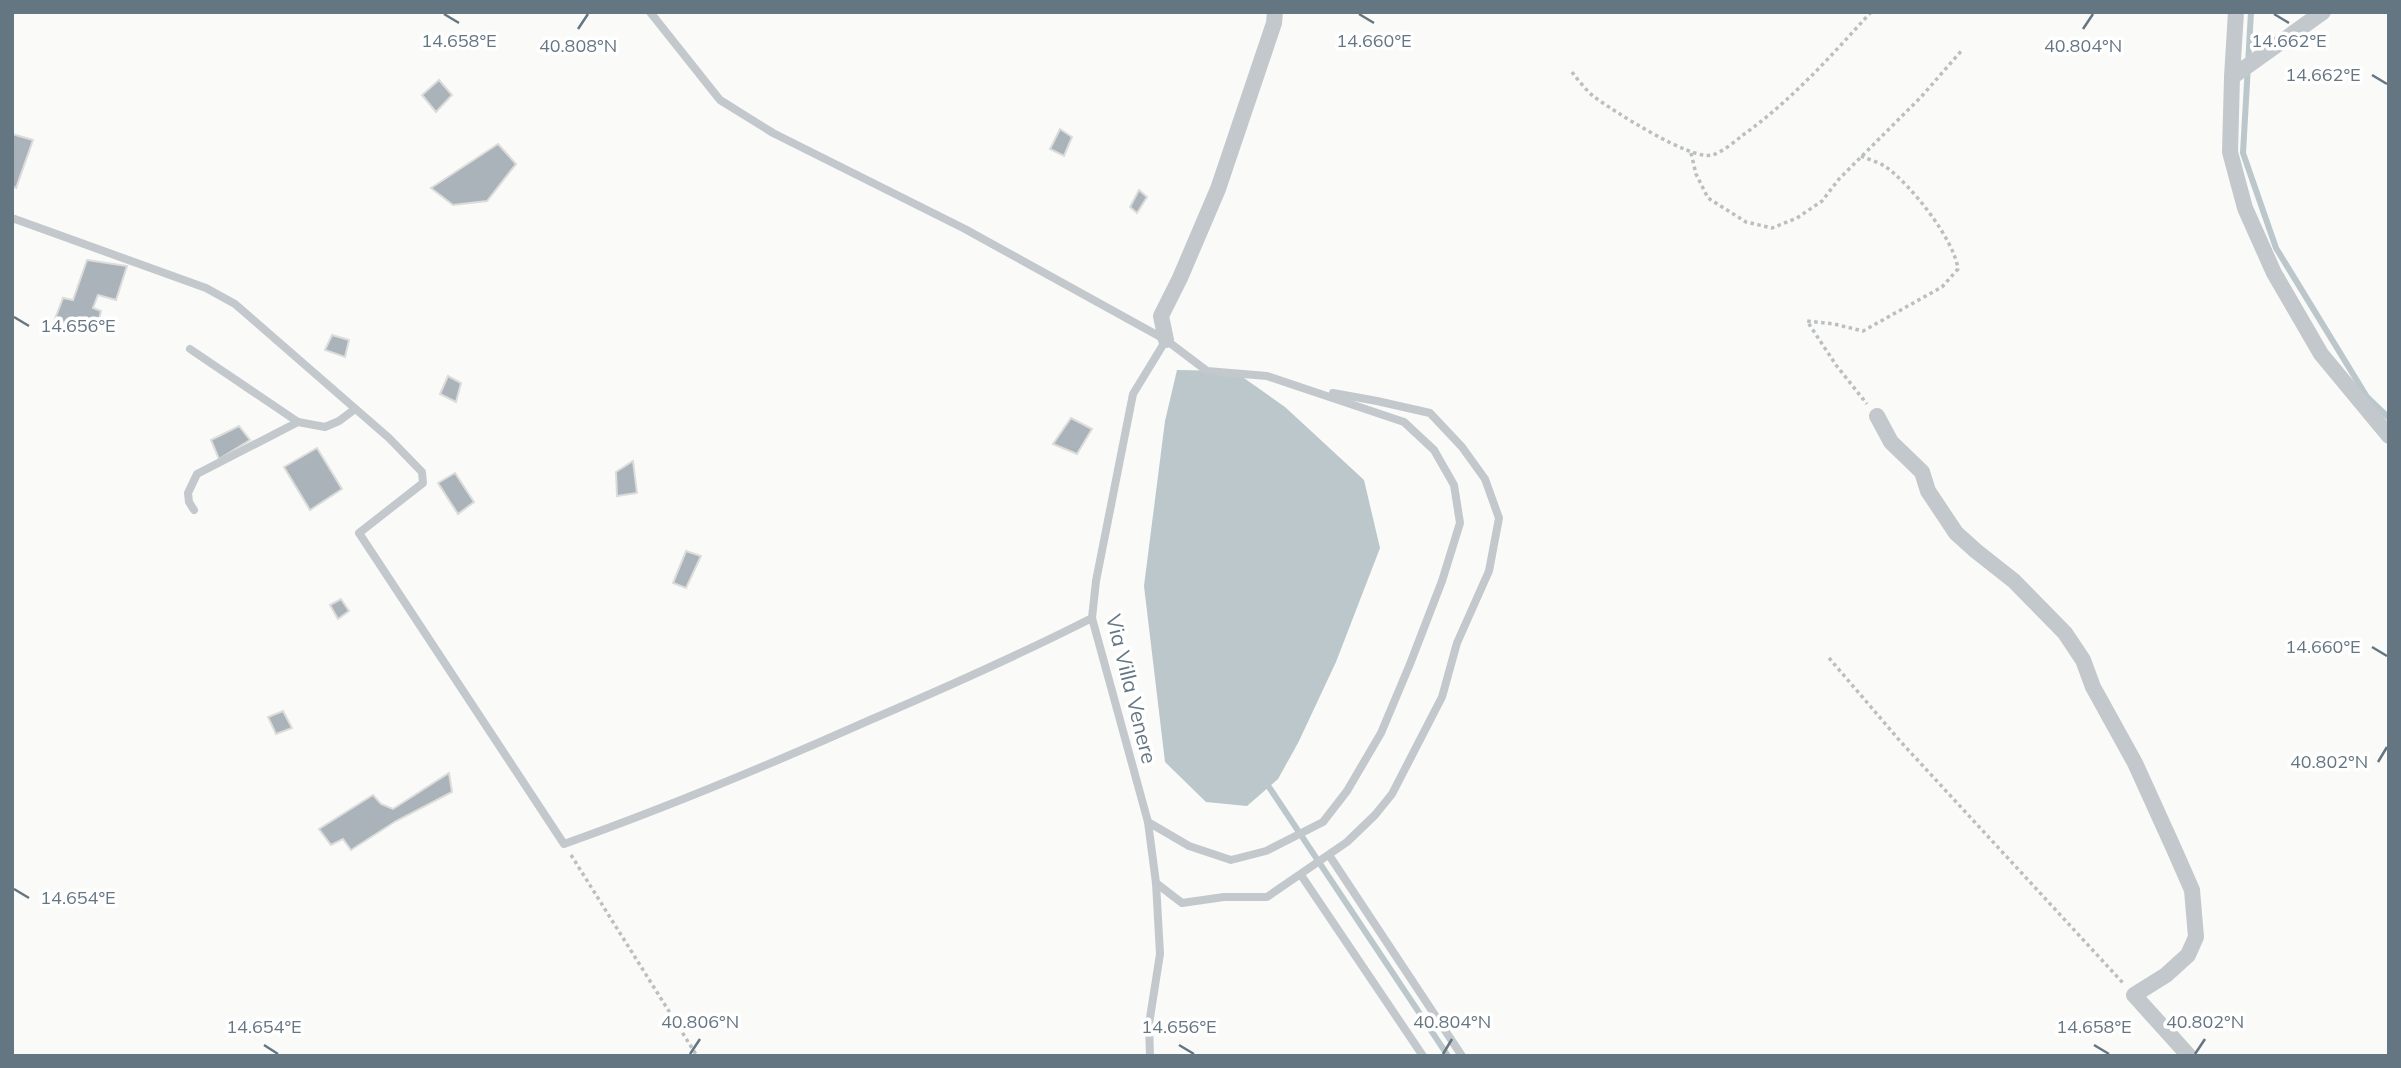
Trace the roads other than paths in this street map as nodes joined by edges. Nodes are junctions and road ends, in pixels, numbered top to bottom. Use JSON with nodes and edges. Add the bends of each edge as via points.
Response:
{"nodes":[{"id":1,"x":650,"y":12,"type":"edge"},
{"id":2,"x":1275,"y":12,"type":"edge"},
{"id":3,"x":2236,"y":12,"type":"edge"},
{"id":4,"x":2323,"y":12,"type":"edge"},
{"id":5,"x":2235,"y":74,"type":"junction"},
{"id":6,"x":12,"y":218,"type":"edge"},
{"id":7,"x":1166,"y":340,"type":"junction"},
{"id":8,"x":190,"y":349,"type":"dead end"},
{"id":9,"x":1312,"y":390,"type":"junction"},
{"id":10,"x":355,"y":409,"type":"junction"},
{"id":11,"x":1877,"y":416,"type":"road end"},
{"id":12,"x":299,"y":422,"type":"junction"},
{"id":13,"x":2389,"y":436,"type":"edge"},
{"id":14,"x":194,"y":510,"type":"dead end"},
{"id":15,"x":1092,"y":618,"type":"junction"},
{"id":16,"x":1148,"y":822,"type":"junction"},
{"id":17,"x":1328,"y":856,"type":"junction"},
{"id":18,"x":1301,"y":875,"type":"junction"},
{"id":19,"x":1156,"y":883,"type":"junction"},
{"id":20,"x":1150,"y":1056,"type":"edge"},
{"id":21,"x":1423,"y":1056,"type":"edge"},
{"id":22,"x":1462,"y":1056,"type":"edge"},
{"id":23,"x":2189,"y":1056,"type":"edge"}],
"edges":[{"from":1,"to":7,"type":"lane","via":[[720,100],[773,134],[965,229]]},
{"from":2,"to":7,"type":"street","via":[[1218,190],[1161,316]]},
{"from":3,"to":5,"type":"street"},
{"from":4,"to":5,"type":"street"},
{"from":5,"to":13,"type":"street","via":[[2230,152],[2245,208],[2274,272],[2321,354]]},
{"from":6,"to":10,"type":"lane","via":[[206,288],[234,303]]},
{"from":7,"to":9,"type":"lane","via":[[1207,370],[1267,376]]},
{"from":7,"to":15,"type":"lane","name":"Via Villa Venere","via":[[1133,394]]},
{"from":8,"to":12,"type":"lane"},
{"from":9,"to":16,"type":"lane","via":[[1404,422],[1434,450],[1454,485],[1460,523],[1442,581],[1381,733],[1323,822],[1266,851],[1230,860],[1189,846]]},
{"from":9,"to":17,"type":"lane","via":[[1430,413],[1485,480],[1499,518],[1489,571],[1457,643],[1442,697],[1408,766],[1375,815]]},
{"from":10,"to":12,"type":"lane","via":[[325,427]]},
{"from":10,"to":15,"type":"lane","via":[[422,472],[423,483],[359,533],[564,844],[655,812],[827,739]]},
{"from":11,"to":23,"type":"street","via":[[1891,442],[1922,472],[1928,491],[1956,533],[2014,581],[2065,633],[2129,752],[2192,890],[2196,937],[2188,955],[2134,995]]},
{"from":12,"to":14,"type":"lane","via":[[197,474],[188,493]]},
{"from":15,"to":16,"type":"lane","name":"Via Villa Venere"},
{"from":16,"to":19,"type":"lane","name":"Via Villa Venere"},
{"from":17,"to":18,"type":"lane"},
{"from":17,"to":22,"type":"lane"},
{"from":18,"to":19,"type":"lane","via":[[1267,897],[1182,903]]},
{"from":18,"to":21,"type":"lane"},
{"from":19,"to":20,"type":"lane","name":"Via Villa Venere","via":[[1160,954],[1149,1024]]}]}
